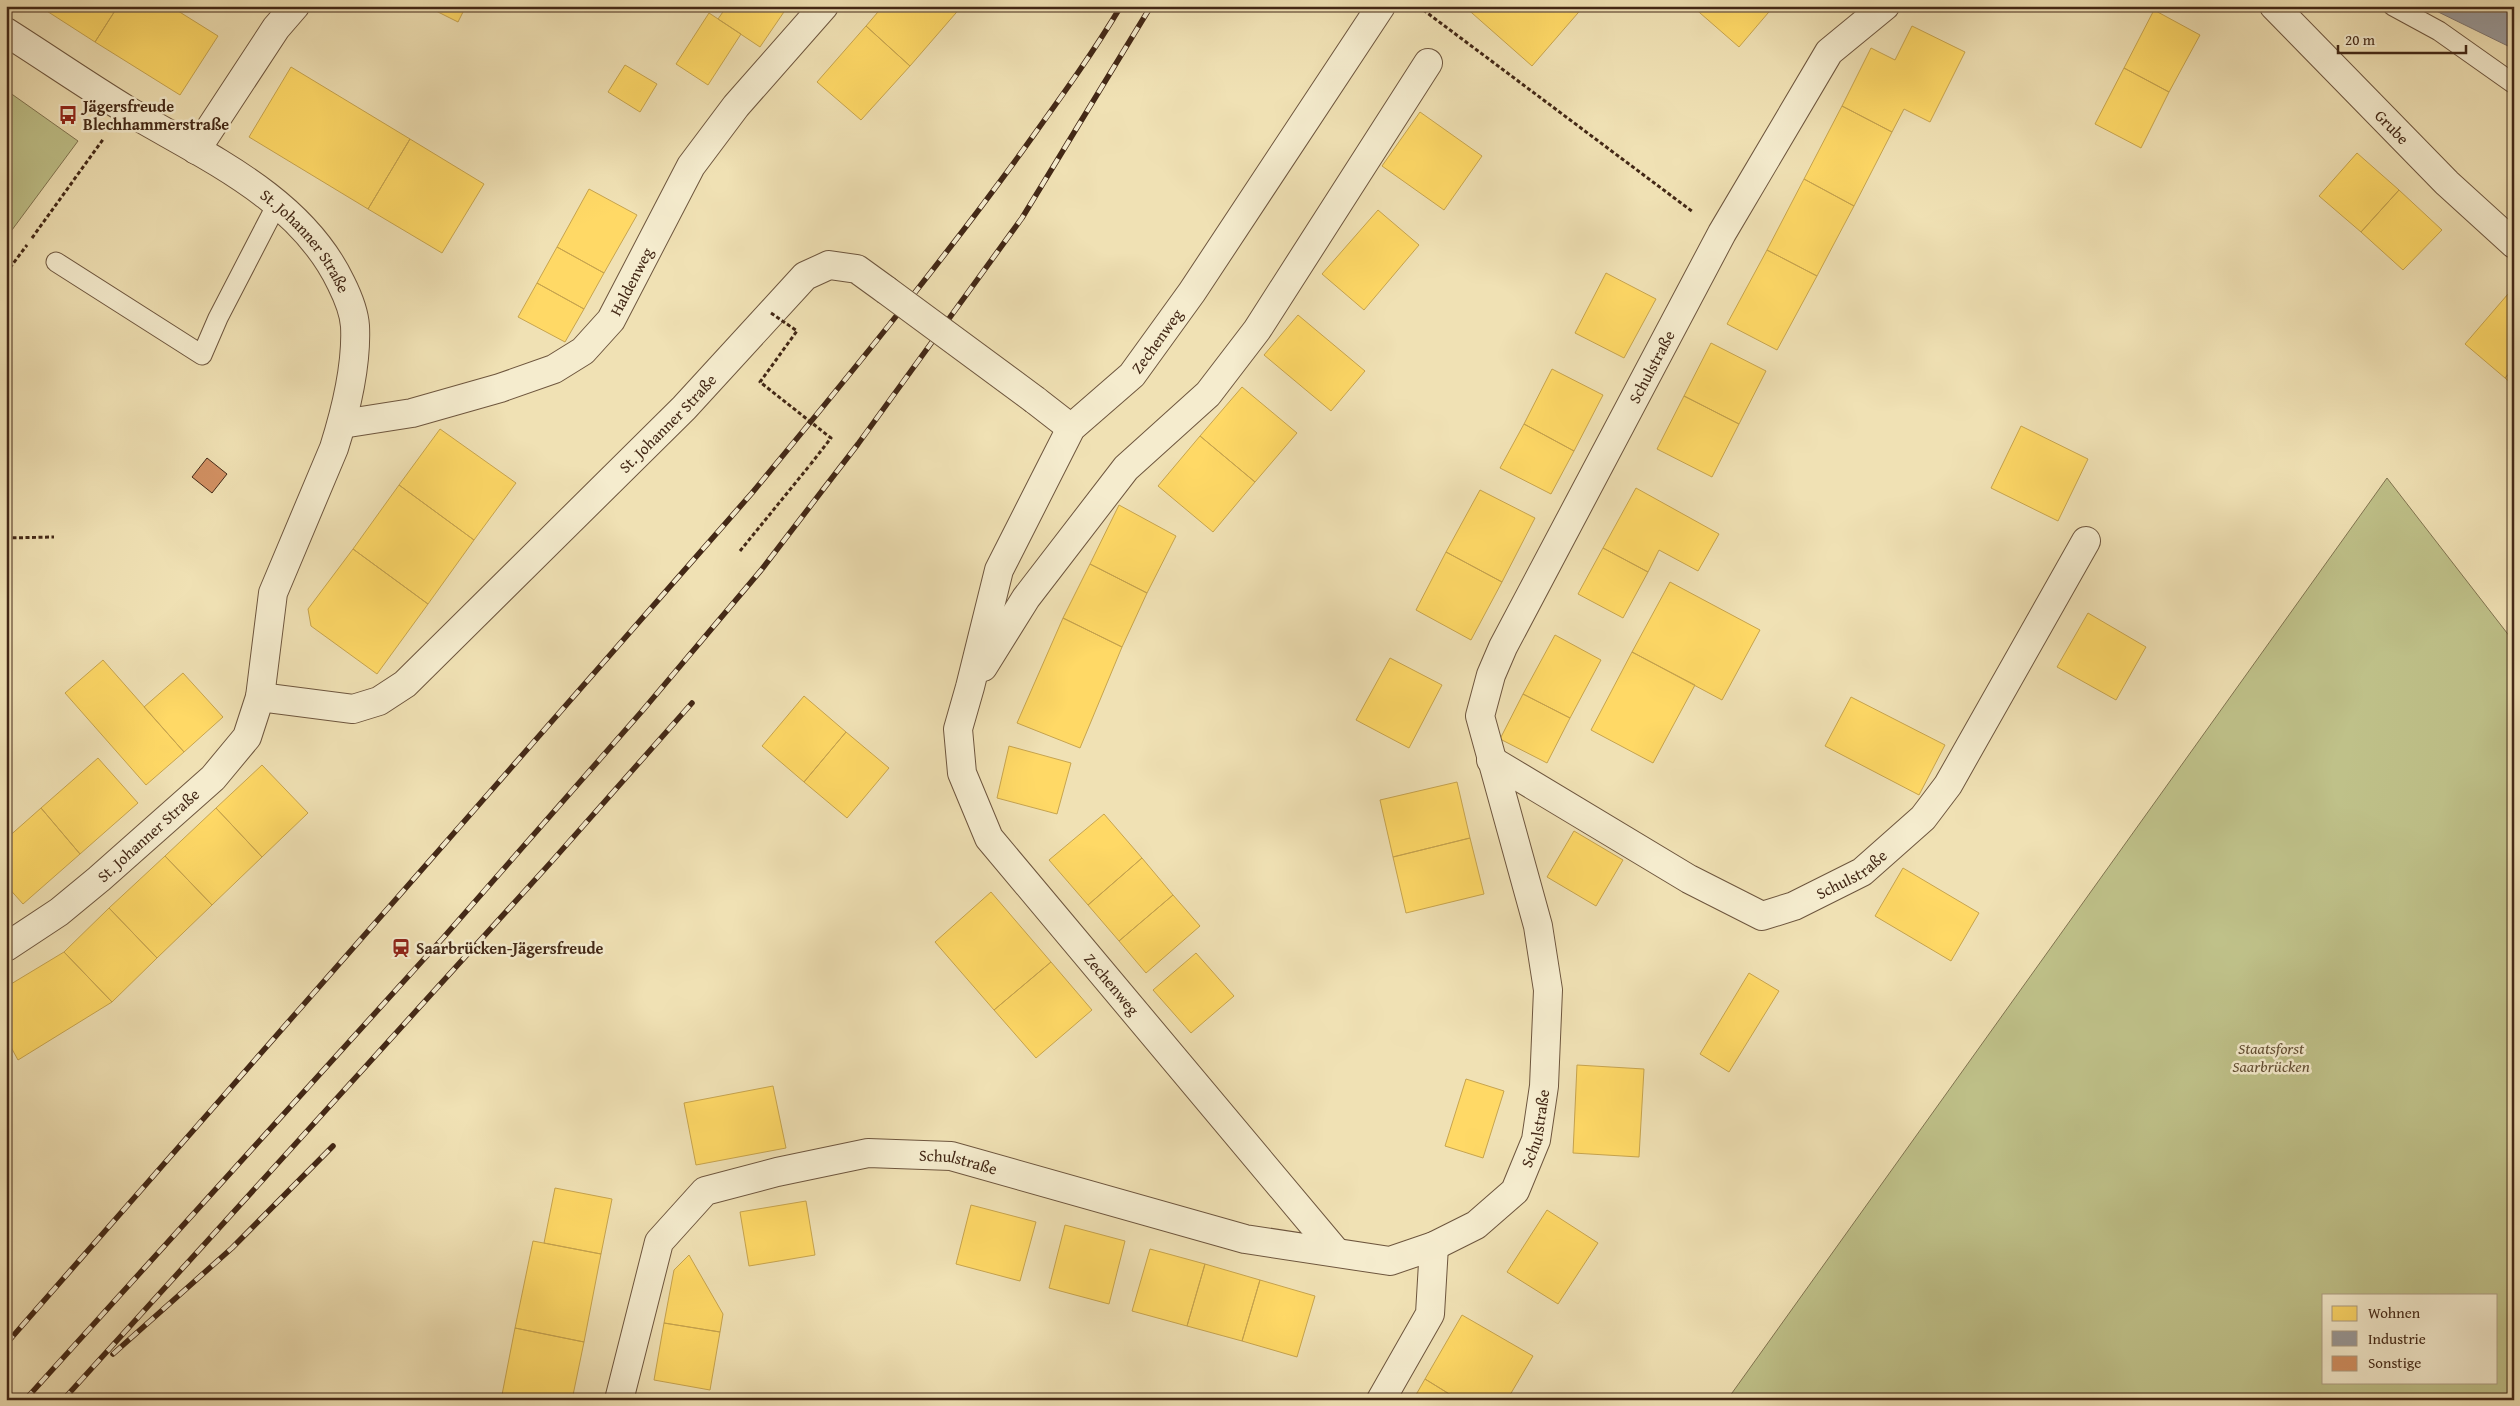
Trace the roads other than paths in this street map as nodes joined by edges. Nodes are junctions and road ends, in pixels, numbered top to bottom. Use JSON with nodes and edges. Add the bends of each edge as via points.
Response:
{"nodes":[{"id":1,"x":295,"y":6,"type":"edge"},
{"id":2,"x":824,"y":6,"type":"edge"},
{"id":3,"x":1381,"y":6,"type":"edge"},
{"id":4,"x":1885,"y":6,"type":"edge"},
{"id":5,"x":2274,"y":6,"type":"edge"},
{"id":6,"x":2393,"y":6,"type":"edge"},
{"id":7,"x":6,"y":32,"type":"edge"},
{"id":8,"x":1428,"y":63,"type":"dead end"},
{"id":9,"x":2514,"y":84,"type":"edge"},
{"id":10,"x":196,"y":150,"type":"junction"},
{"id":11,"x":277,"y":204,"type":"junction"},
{"id":12,"x":2514,"y":244,"type":"edge"},
{"id":13,"x":56,"y":262,"type":"dead end"},
{"id":14,"x":342,"y":424,"type":"junction"},
{"id":15,"x":1071,"y":428,"type":"junction"},
{"id":16,"x":2086,"y":541,"type":"dead end"},
{"id":17,"x":970,"y":687,"type":"junction"},
{"id":18,"x":260,"y":697,"type":"junction"},
{"id":19,"x":1491,"y":760,"type":"junction"},
{"id":20,"x":6,"y":947,"type":"edge"},
{"id":21,"x":1434,"y":1246,"type":"junction"},
{"id":22,"x":1336,"y":1252,"type":"junction"},
{"id":23,"x":619,"y":1400,"type":"edge"},
{"id":24,"x":1381,"y":1400,"type":"edge"}],
"edges":[{"from":1,"to":10,"type":"street","via":[[276,28]]},
{"from":2,"to":14,"type":"street","name":"Haldenweg","via":[[736,106],[691,166],[611,320],[584,351],[554,369],[500,388],[412,413]]},
{"from":3,"to":15,"type":"street","name":"Zechenweg","via":[[1192,292],[1132,375]]},
{"from":4,"to":19,"type":"street","name":"Schulstraße","via":[[1829,52],[1722,233],[1503,646],[1480,716]]},
{"from":5,"to":12,"type":"street","name":"Grube","via":[[2447,183]]},
{"from":6,"to":9,"type":"lane","via":[[2439,31]]},
{"from":7,"to":10,"type":"street","name":"St. Johanner Straße","via":[[125,109]]},
{"from":8,"to":17,"type":"street","name":"Zechenweg","via":[[1257,330],[1208,394],[1126,468],[1026,598]]},
{"from":10,"to":11,"type":"street","name":"St. Johanner Straße","via":[[241,176]]},
{"from":11,"to":13,"type":"lane","via":[[202,355]]},
{"from":11,"to":14,"type":"street","name":"St. Johanner Straße","via":[[332,265],[346,294],[355,324],[353,363]]},
{"from":14,"to":18,"type":"street","name":"St. Johanner Straße","via":[[273,593]]},
{"from":15,"to":17,"type":"street","name":"Zechenweg","via":[[999,570]]},
{"from":15,"to":18,"type":"street","name":"St. Johanner Straße","bridge":true,"via":[[857,269],[829,265],[804,276],[684,408],[405,684],[378,701],[353,709]]},
{"from":16,"to":19,"type":"street","name":"Schulstraße","via":[[1948,785],[1923,818],[1862,872],[1794,906],[1762,916],[1689,879]]},
{"from":17,"to":22,"type":"street","name":"Zechenweg","via":[[958,729],[962,773],[989,838]]},
{"from":18,"to":20,"type":"street","name":"St. Johanner Straße","via":[[247,737],[212,778],[59,912]]},
{"from":19,"to":21,"type":"street","name":"Schulstraße","via":[[1538,926],[1548,990],[1544,1086],[1536,1140],[1515,1190],[1476,1225]]},
{"from":21,"to":22,"type":"street","name":"Schulstraße","via":[[1390,1261]]},
{"from":21,"to":24,"type":"street","via":[[1430,1314]]},
{"from":22,"to":23,"type":"street","name":"Schulstraße","via":[[1245,1239],[951,1156],[868,1153],[705,1191],[659,1242]]}]}
